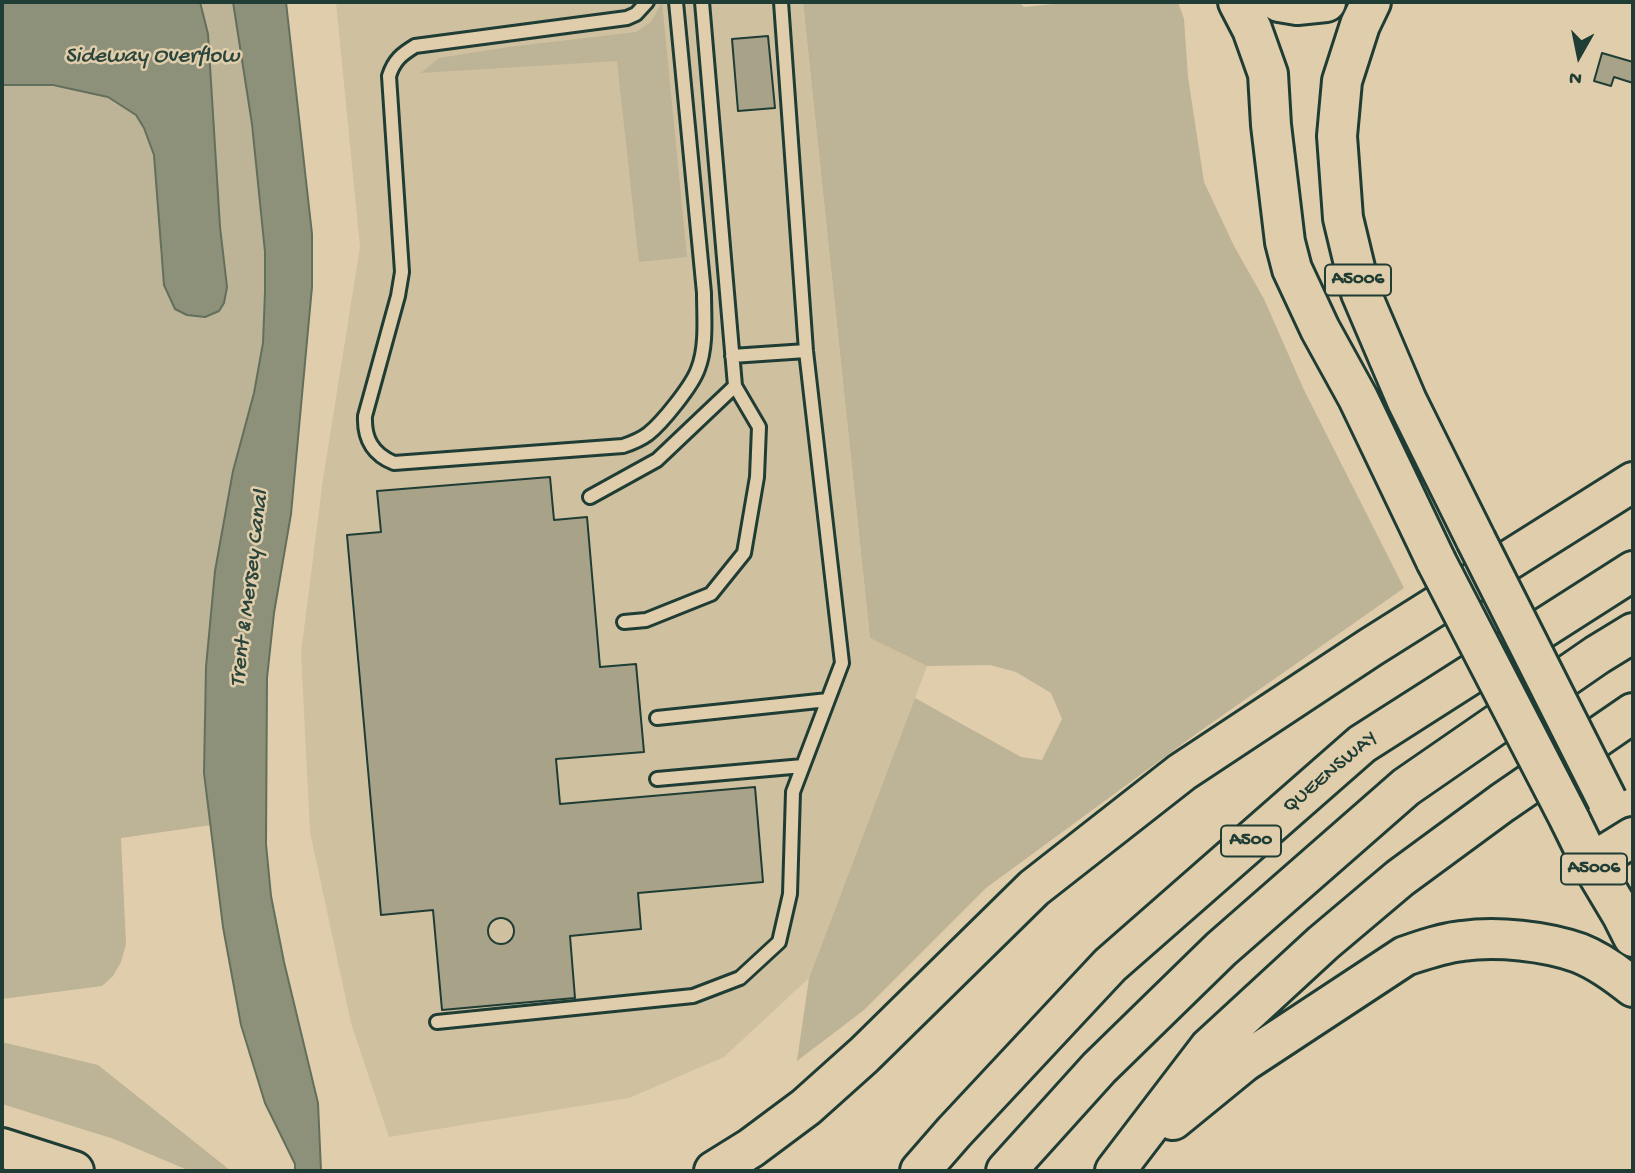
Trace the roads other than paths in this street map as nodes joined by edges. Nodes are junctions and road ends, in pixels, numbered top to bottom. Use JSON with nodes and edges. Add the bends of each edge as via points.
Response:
{"nodes":[{"id":1,"x":647,"y":2,"type":"edge"},
{"id":2,"x":676,"y":2,"type":"edge"},
{"id":3,"x":702,"y":2,"type":"edge"},
{"id":4,"x":781,"y":2,"type":"edge"},
{"id":5,"x":1238,"y":2,"type":"edge"},
{"id":6,"x":1279,"y":2,"type":"edge"},
{"id":7,"x":1326,"y":2,"type":"edge"},
{"id":8,"x":1371,"y":2,"type":"edge"},
{"id":9,"x":806,"y":351,"type":"junction"},
{"id":10,"x":732,"y":356,"type":"junction"},
{"id":11,"x":735,"y":386,"type":"junction"},
{"id":12,"x":1633,"y":482,"type":"edge"},
{"id":13,"x":590,"y":497,"type":"dead end"},
{"id":14,"x":1633,"y":572,"type":"edge"},
{"id":15,"x":624,"y":622,"type":"dead end"},
{"id":16,"x":1633,"y":633,"type":"edge"},
{"id":17,"x":828,"y":701,"type":"junction"},
{"id":18,"x":1633,"y":713,"type":"edge"},
{"id":19,"x":657,"y":718,"type":"dead end"},
{"id":20,"x":803,"y":766,"type":"junction"},
{"id":21,"x":657,"y":779,"type":"dead end"},
{"id":22,"x":1633,"y":839,"type":"edge"},
{"id":23,"x":1591,"y":863,"type":"junction"},
{"id":24,"x":1633,"y":937,"type":"edge"},
{"id":25,"x":1633,"y":987,"type":"edge"},
{"id":26,"x":437,"y":1022,"type":"dead end"},
{"id":27,"x":2,"y":1148,"type":"edge"},
{"id":28,"x":74,"y":1171,"type":"edge"},
{"id":29,"x":714,"y":1171,"type":"edge"},
{"id":30,"x":919,"y":1171,"type":"edge"},
{"id":31,"x":1006,"y":1171,"type":"edge"},
{"id":32,"x":1116,"y":1171,"type":"edge"}],
"edges":[{"from":1,"to":2,"type":"lane","via":[[627,18],[415,46],[393,65],[389,76],[402,272],[365,415],[373,447],[384,459],[394,463],[623,446],[650,432],[685,391],[698,370],[702,352],[704,293]]},
{"from":3,"to":10,"type":"lane"},
{"from":4,"to":9,"type":"lane"},
{"from":5,"to":23,"type":"main road","number":"A5006","bridge":true,"via":[[1268,75],[1292,269]]},
{"from":6,"to":7,"type":"main road"},
{"from":8,"to":22,"type":"main road","number":"A5006","bridge":true,"via":[[1342,81],[1337,136],[1343,218],[1361,293],[1406,401],[1607,800]]},
{"from":9,"to":10,"type":"lane"},
{"from":9,"to":17,"type":"lane","via":[[842,663]]},
{"from":10,"to":11,"type":"lane"},
{"from":11,"to":13,"type":"lane","via":[[657,460]]},
{"from":11,"to":15,"type":"lane","via":[[759,427],[757,477],[744,552],[712,594],[646,620]]},
{"from":12,"to":29,"type":"main road","via":[[1182,772],[1034,888],[806,1107]]},
{"from":14,"to":30,"type":"main road","name":"QUEENSWAY","number":"A500","via":[[1362,744],[1110,965]]},
{"from":16,"to":31,"type":"main road","number":"A500","via":[[1406,787],[1221,949],[1099,1068]]},
{"from":17,"to":19,"type":"lane"},
{"from":17,"to":20,"type":"lane"},
{"from":18,"to":32,"type":"main road","via":[[1420,863],[1323,943],[1209,1048]]},
{"from":20,"to":21,"type":"lane"},
{"from":20,"to":26,"type":"lane","via":[[793,792],[790,894],[779,942],[740,978],[693,996]]},
{"from":22,"to":23,"type":"main road"},
{"from":23,"to":24,"type":"main road","number":"A5006"},
{"from":25,"to":32,"type":"main road","via":[[1579,953],[1550,946],[1490,939],[1433,946],[1405,956],[1244,1062]]},
{"from":27,"to":28,"type":"main road"}]}
